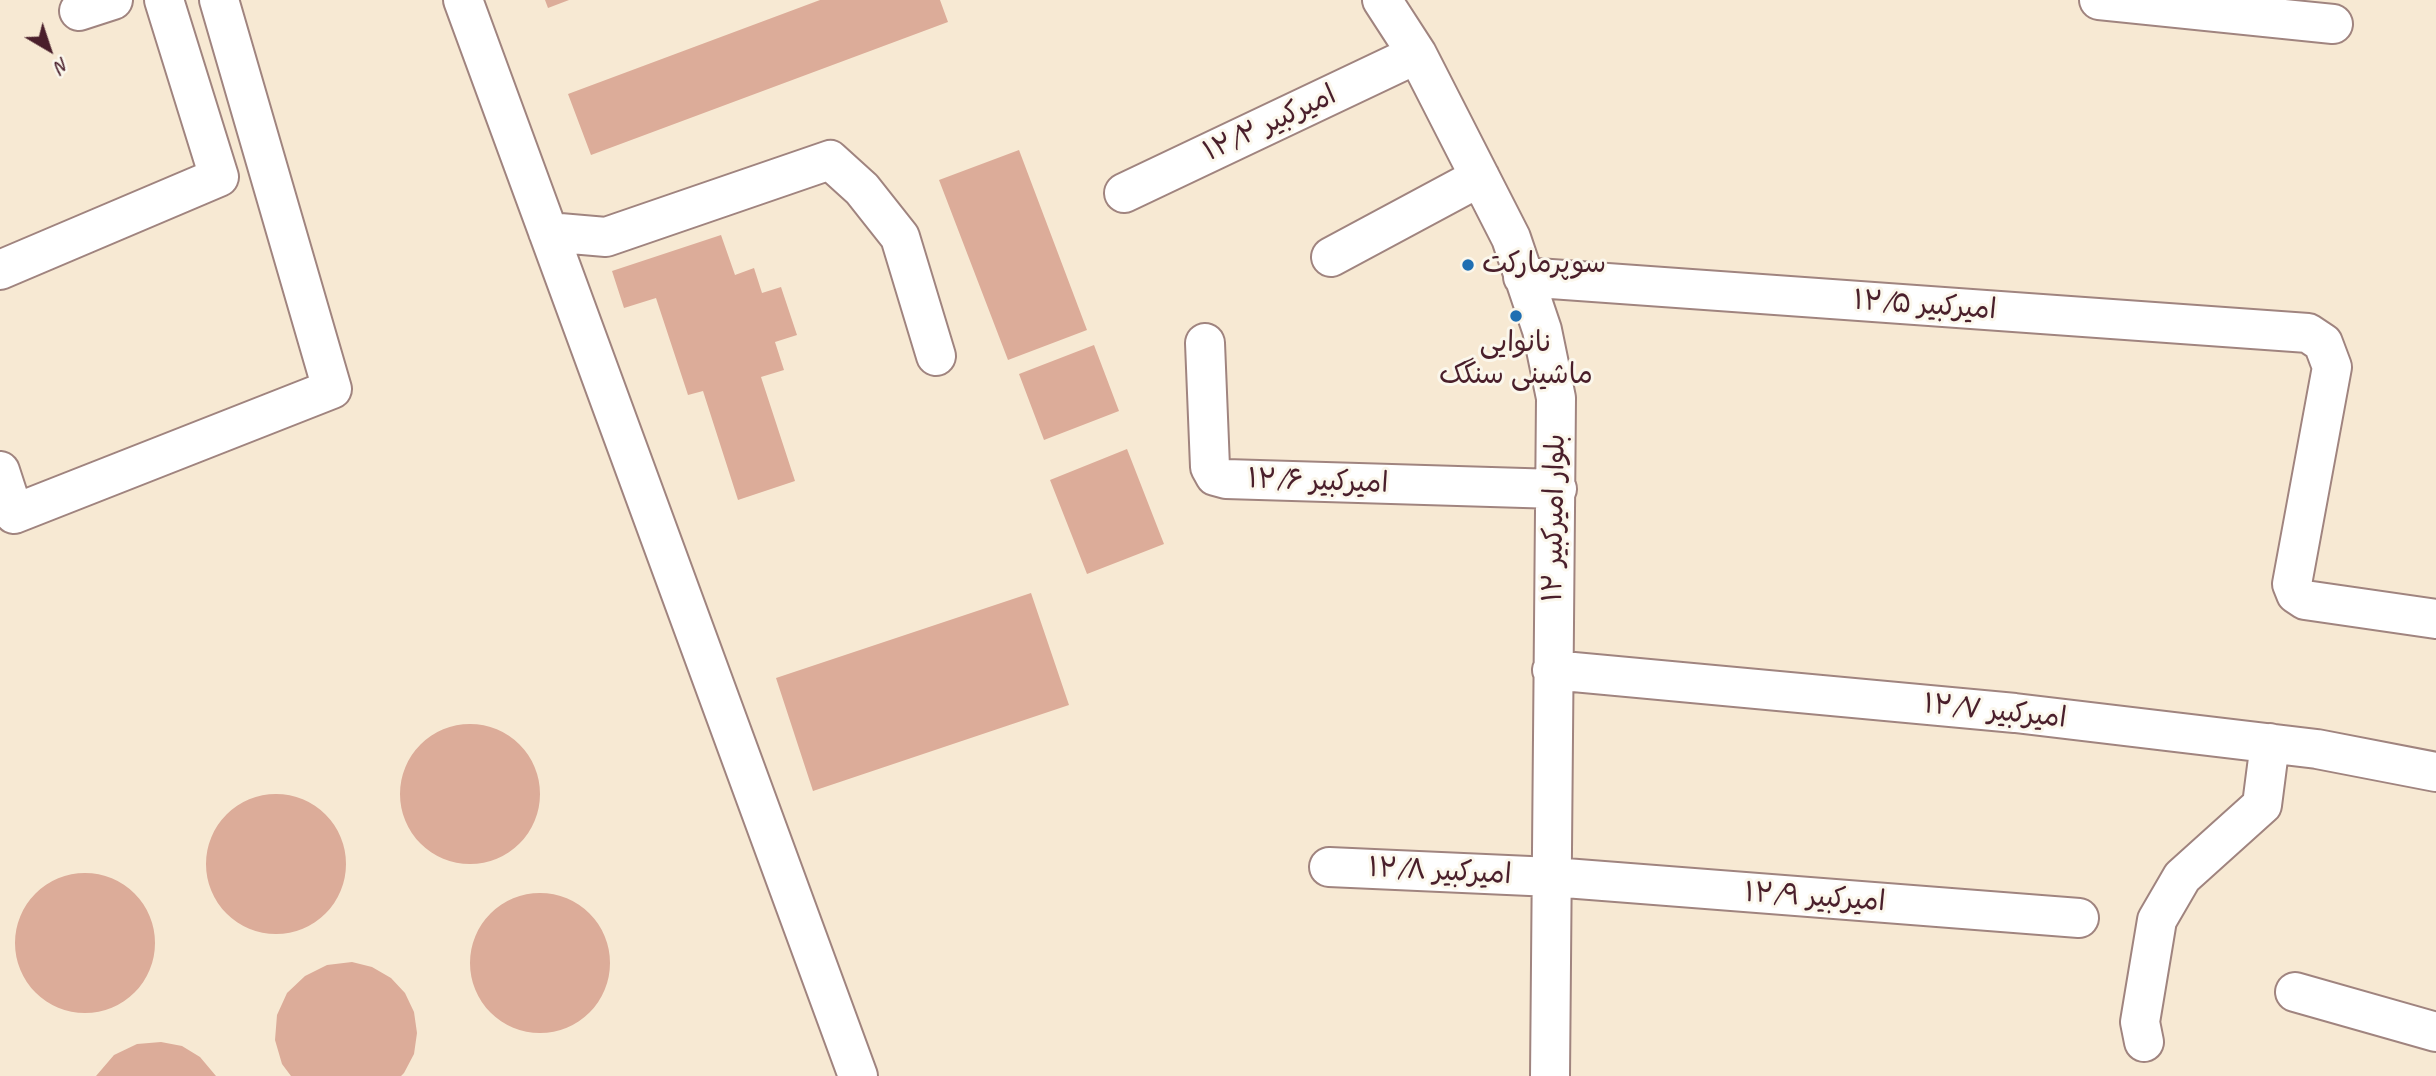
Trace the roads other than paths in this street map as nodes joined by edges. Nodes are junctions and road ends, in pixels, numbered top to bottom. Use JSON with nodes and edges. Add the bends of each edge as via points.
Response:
{"nodes":[{"id":1,"x":164,"y":0,"type":"edge"},
{"id":2,"x":219,"y":0,"type":"edge"},
{"id":3,"x":463,"y":0,"type":"edge"},
{"id":4,"x":1381,"y":0,"type":"edge"},
{"id":5,"x":2099,"y":0,"type":"edge"},
{"id":6,"x":2333,"y":24,"type":"dead end"},
{"id":7,"x":1417,"y":54,"type":"junction"},
{"id":8,"x":1480,"y":177,"type":"junction"},
{"id":9,"x":1124,"y":193,"type":"dead end"},
{"id":10,"x":548,"y":233,"type":"junction"},
{"id":11,"x":1331,"y":257,"type":"dead end"},
{"id":12,"x":0,"y":270,"type":"edge"},
{"id":13,"x":1523,"y":277,"type":"junction"},
{"id":14,"x":1205,"y":343,"type":"dead end"},
{"id":15,"x":936,"y":356,"type":"dead end"},
{"id":16,"x":0,"y":471,"type":"edge"},
{"id":17,"x":1557,"y":489,"type":"junction"},
{"id":18,"x":2436,"y":620,"type":"edge"},
{"id":19,"x":1552,"y":670,"type":"junction"},
{"id":20,"x":2270,"y":743,"type":"junction"},
{"id":21,"x":2436,"y":772,"type":"edge"},
{"id":22,"x":1329,"y":867,"type":"dead end"},
{"id":23,"x":1552,"y":877,"type":"junction"},
{"id":24,"x":2079,"y":918,"type":"dead end"},
{"id":25,"x":2295,"y":992,"type":"dead end"},
{"id":26,"x":2436,"y":1032,"type":"edge"},
{"id":27,"x":2144,"y":1042,"type":"dead end"},
{"id":28,"x":858,"y":1076,"type":"edge"},
{"id":29,"x":1550,"y":1076,"type":"edge"}],
"edges":[{"from":1,"to":12,"type":"street","via":[[219,177]]},
{"from":2,"to":16,"type":"street","via":[[332,388],[14,514]]},
{"from":3,"to":10,"type":"street"},
{"from":4,"to":7,"type":"street","name":"۱۲ بلوار امیرکبیر"},
{"from":5,"to":6,"type":"street"},
{"from":7,"to":8,"type":"street","name":"۱۲ بلوار امیرکبیر"},
{"from":7,"to":9,"type":"street","name":"۱۲/۲ امیرکبیر"},
{"from":8,"to":11,"type":"street"},
{"from":8,"to":13,"type":"street","name":"۱۲ بلوار امیرکبیر","via":[[1511,239]]},
{"from":10,"to":15,"type":"street","via":[[606,237],[830,160],[862,189],[900,237]]},
{"from":10,"to":28,"type":"street"},
{"from":13,"to":17,"type":"street","name":"۱۲ بلوار امیرکبیر","via":[[1542,330],[1556,398]]},
{"from":13,"to":18,"type":"street","name":"۱۲/۵ امیرکبیر","via":[[2308,333],[2323,343],[2332,367],[2292,584],[2296,594],[2305,600]]},
{"from":14,"to":17,"type":"street","name":"۱۲/۶ امیرکبیر","via":[[1210,467],[1215,476],[1226,480]]},
{"from":17,"to":19,"type":"street","name":"۱۲ بلوار امیرکبیر"},
{"from":19,"to":20,"type":"street","name":"۱۲/۷ امیرکبیر","via":[[2015,713]]},
{"from":19,"to":23,"type":"street","name":"۱۲ بلوار امیرکبیر"},
{"from":20,"to":21,"type":"street","name":"۱۲/۷ امیرکبیر"},
{"from":20,"to":27,"type":"street","via":[[2262,805],[2182,877],[2157,920],[2140,1022]]},
{"from":22,"to":23,"type":"street","name":"۱۲/۸ امیرکبیر"},
{"from":23,"to":24,"type":"street","name":"۱۲/۹ امیرکبیر"},
{"from":23,"to":29,"type":"street","name":"۱۲ بلوار امیرکبیر"},
{"from":25,"to":26,"type":"street"}]}
